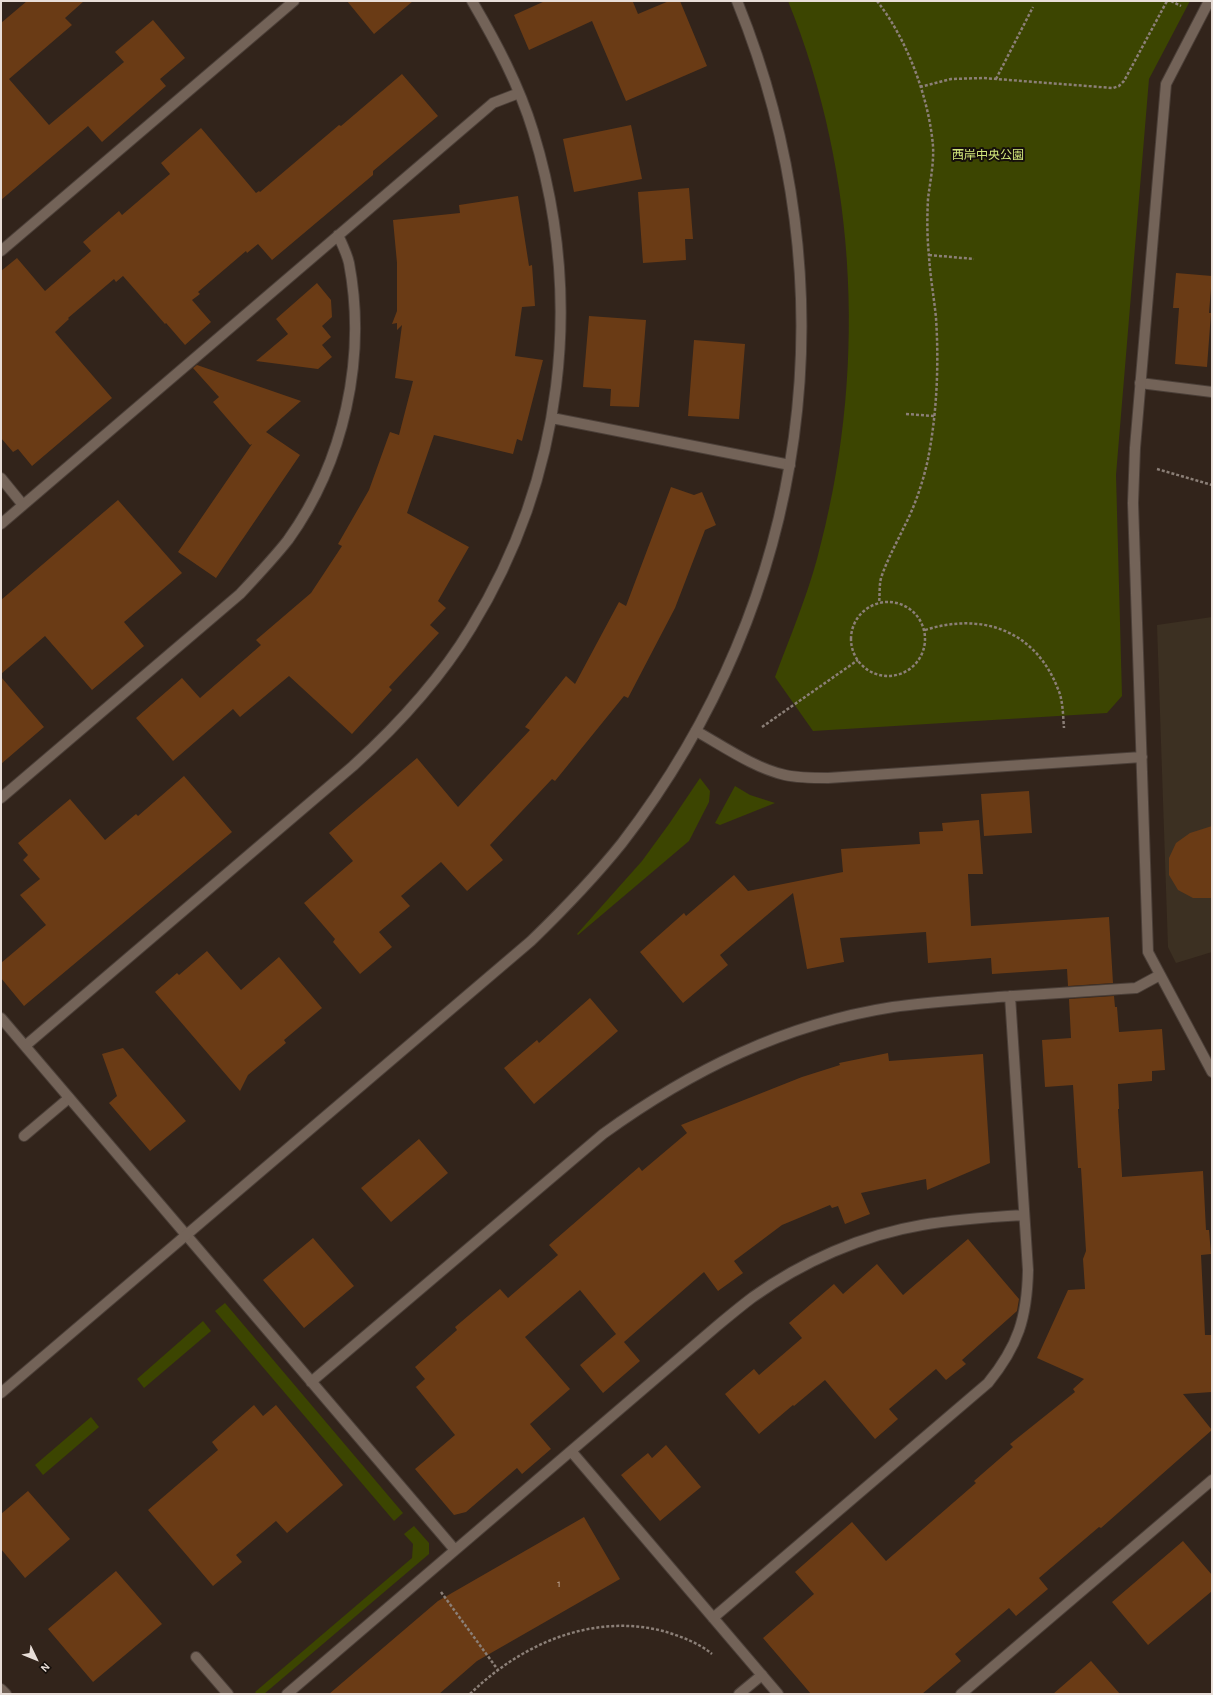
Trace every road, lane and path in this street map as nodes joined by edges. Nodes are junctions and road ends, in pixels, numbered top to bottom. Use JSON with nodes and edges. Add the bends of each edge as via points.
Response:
{"nodes":[{"id":1,"x":294,"y":1,"type":"edge"},
{"id":2,"x":472,"y":1,"type":"edge"},
{"id":3,"x":737,"y":1,"type":"edge"},
{"id":4,"x":877,"y":1,"type":"edge"},
{"id":5,"x":1167,"y":1,"type":"edge"},
{"id":6,"x":1209,"y":1,"type":"edge"},
{"id":7,"x":1033,"y":8,"type":"dead end"},
{"id":8,"x":996,"y":79,"type":"junction"},
{"id":9,"x":920,"y":87,"type":"junction"},
{"id":10,"x":519,"y":93,"type":"junction"},
{"id":11,"x":338,"y":235,"type":"junction"},
{"id":12,"x":1,"y":251,"type":"edge"},
{"id":13,"x":929,"y":255,"type":"junction"},
{"id":14,"x":974,"y":259,"type":"dead end"},
{"id":15,"x":1140,"y":383,"type":"junction"},
{"id":16,"x":1212,"y":392,"type":"edge"},
{"id":17,"x":906,"y":414,"type":"dead end"},
{"id":18,"x":934,"y":416,"type":"junction"},
{"id":19,"x":552,"y":418,"type":"junction"},
{"id":20,"x":1134,"y":463,"type":"junction"},
{"id":21,"x":790,"y":465,"type":"junction"},
{"id":22,"x":1,"y":478,"type":"edge"},
{"id":23,"x":1212,"y":485,"type":"edge"},
{"id":24,"x":23,"y":504,"type":"junction"},
{"id":25,"x":1,"y":524,"type":"edge"},
{"id":26,"x":879,"y":603,"type":"junction"},
{"id":27,"x":924,"y":630,"type":"junction"},
{"id":28,"x":858,"y":660,"type":"junction"},
{"id":29,"x":762,"y":728,"type":"dead end"},
{"id":30,"x":1064,"y":728,"type":"dead end"},
{"id":31,"x":696,"y":731,"type":"junction"},
{"id":32,"x":1142,"y":757,"type":"junction"},
{"id":33,"x":2,"y":797,"type":"edge"},
{"id":34,"x":1160,"y":975,"type":"junction"},
{"id":35,"x":1010,"y":996,"type":"junction"},
{"id":36,"x":1,"y":1018,"type":"edge"},
{"id":37,"x":25,"y":1046,"type":"junction"},
{"id":38,"x":1212,"y":1072,"type":"edge"},
{"id":39,"x":68,"y":1098,"type":"junction"},
{"id":40,"x":24,"y":1136,"type":"dead end"},
{"id":41,"x":1024,"y":1215,"type":"junction"},
{"id":42,"x":186,"y":1235,"type":"junction"},
{"id":43,"x":311,"y":1382,"type":"junction"},
{"id":44,"x":1,"y":1394,"type":"edge"},
{"id":45,"x":571,"y":1451,"type":"junction"},
{"id":46,"x":1212,"y":1480,"type":"edge"},
{"id":47,"x":455,"y":1550,"type":"junction"},
{"id":48,"x":426,"y":1574,"type":"junction"},
{"id":49,"x":713,"y":1618,"type":"junction"},
{"id":50,"x":196,"y":1657,"type":"dead end"},
{"id":51,"x":718,"y":1659,"type":"dead end"},
{"id":52,"x":498,"y":1670,"type":"junction"},
{"id":53,"x":762,"y":1675,"type":"junction"},
{"id":54,"x":1,"y":1689,"type":"edge"},
{"id":55,"x":6,"y":1694,"type":"edge"},
{"id":56,"x":228,"y":1694,"type":"edge"},
{"id":57,"x":287,"y":1694,"type":"edge"},
{"id":58,"x":470,"y":1694,"type":"edge"},
{"id":59,"x":739,"y":1694,"type":"edge"},
{"id":60,"x":778,"y":1694,"type":"edge"},
{"id":61,"x":961,"y":1694,"type":"edge"}],
"edges":[{"from":1,"to":12,"type":"street"},
{"from":2,"to":10,"type":"street","via":[[493,37]]},
{"from":3,"to":21,"type":"street","via":[[766,79],[777,119],[797,229],[801,270],[801,361]]},
{"from":4,"to":9,"type":"path","via":[[896,31]]},
{"from":5,"to":8,"type":"path","via":[[1119,86],[1113,88]]},
{"from":6,"to":15,"type":"street","via":[[1166,84]]},
{"from":7,"to":8,"type":"path"},
{"from":8,"to":9,"type":"path","via":[[951,79]]},
{"from":9,"to":13,"type":"path","via":[[933,147],[928,200]]},
{"from":10,"to":11,"type":"street","via":[[493,103]]},
{"from":10,"to":19,"type":"street","via":[[546,177],[555,224],[561,328],[559,370]]},
{"from":11,"to":24,"type":"street"},
{"from":11,"to":33,"type":"street","via":[[348,262],[353,298],[353,371],[337,442],[324,476],[307,509],[288,539],[240,594]]},
{"from":13,"to":14,"type":"path"},
{"from":13,"to":18,"type":"path","via":[[936,318]]},
{"from":15,"to":16,"type":"street"},
{"from":15,"to":20,"type":"street"},
{"from":17,"to":18,"type":"path"},
{"from":18,"to":26,"type":"path","via":[[928,459],[905,526],[888,557],[881,580]]},
{"from":19,"to":21,"type":"street"},
{"from":19,"to":37,"type":"street","via":[[534,492],[513,549],[471,629],[417,702],[353,766]]},
{"from":20,"to":23,"type":"path"},
{"from":20,"to":32,"type":"street","via":[[1133,503]]},
{"from":21,"to":31,"type":"street","via":[[772,545],[751,610],[731,661]]},
{"from":22,"to":24,"type":"street"},
{"from":24,"to":25,"type":"street"},
{"from":26,"to":27,"type":"path","via":[[889,602],[907,607],[921,621]]},
{"from":26,"to":28,"type":"path","via":[[862,613],[852,629],[852,649]]},
{"from":27,"to":28,"type":"path","via":[[924,649],[914,666],[907,672],[892,676],[878,675],[869,671]]},
{"from":27,"to":30,"type":"path","via":[[944,624],[968,622],[992,626],[1014,635],[1033,649],[1048,668],[1059,690]]},
{"from":28,"to":29,"type":"path"},
{"from":31,"to":32,"type":"street","via":[[762,768],[805,778]]},
{"from":31,"to":42,"type":"street","via":[[668,778],[625,838],[592,878],[531,941]]},
{"from":32,"to":34,"type":"street","via":[[1148,952]]},
{"from":34,"to":35,"type":"street","via":[[1136,988]]},
{"from":34,"to":38,"type":"street"},
{"from":35,"to":41,"type":"street"},
{"from":35,"to":43,"type":"street","via":[[930,1002],[848,1016],[760,1044],[678,1084],[597,1139]]},
{"from":36,"to":37,"type":"street"},
{"from":37,"to":39,"type":"street"},
{"from":39,"to":40,"type":"street"},
{"from":39,"to":42,"type":"street"},
{"from":41,"to":45,"type":"street","via":[[966,1219],[891,1232],[833,1252],[792,1272],[753,1297],[717,1326]]},
{"from":41,"to":49,"type":"street","via":[[1028,1294],[1015,1342],[1003,1364],[988,1383]]},
{"from":42,"to":43,"type":"street"},
{"from":42,"to":44,"type":"street"},
{"from":43,"to":47,"type":"street"},
{"from":45,"to":47,"type":"street"},
{"from":45,"to":49,"type":"street"},
{"from":46,"to":61,"type":"street"},
{"from":47,"to":48,"type":"street"},
{"from":48,"to":52,"type":"path"},
{"from":48,"to":57,"type":"street"},
{"from":49,"to":53,"type":"street"},
{"from":50,"to":56,"type":"street"},
{"from":51,"to":52,"type":"path","via":[[707,1650],[678,1635],[646,1627],[613,1625],[579,1630],[546,1641]]},
{"from":52,"to":58,"type":"path"},
{"from":53,"to":59,"type":"street"},
{"from":53,"to":60,"type":"street"},
{"from":54,"to":55,"type":"street"}]}
